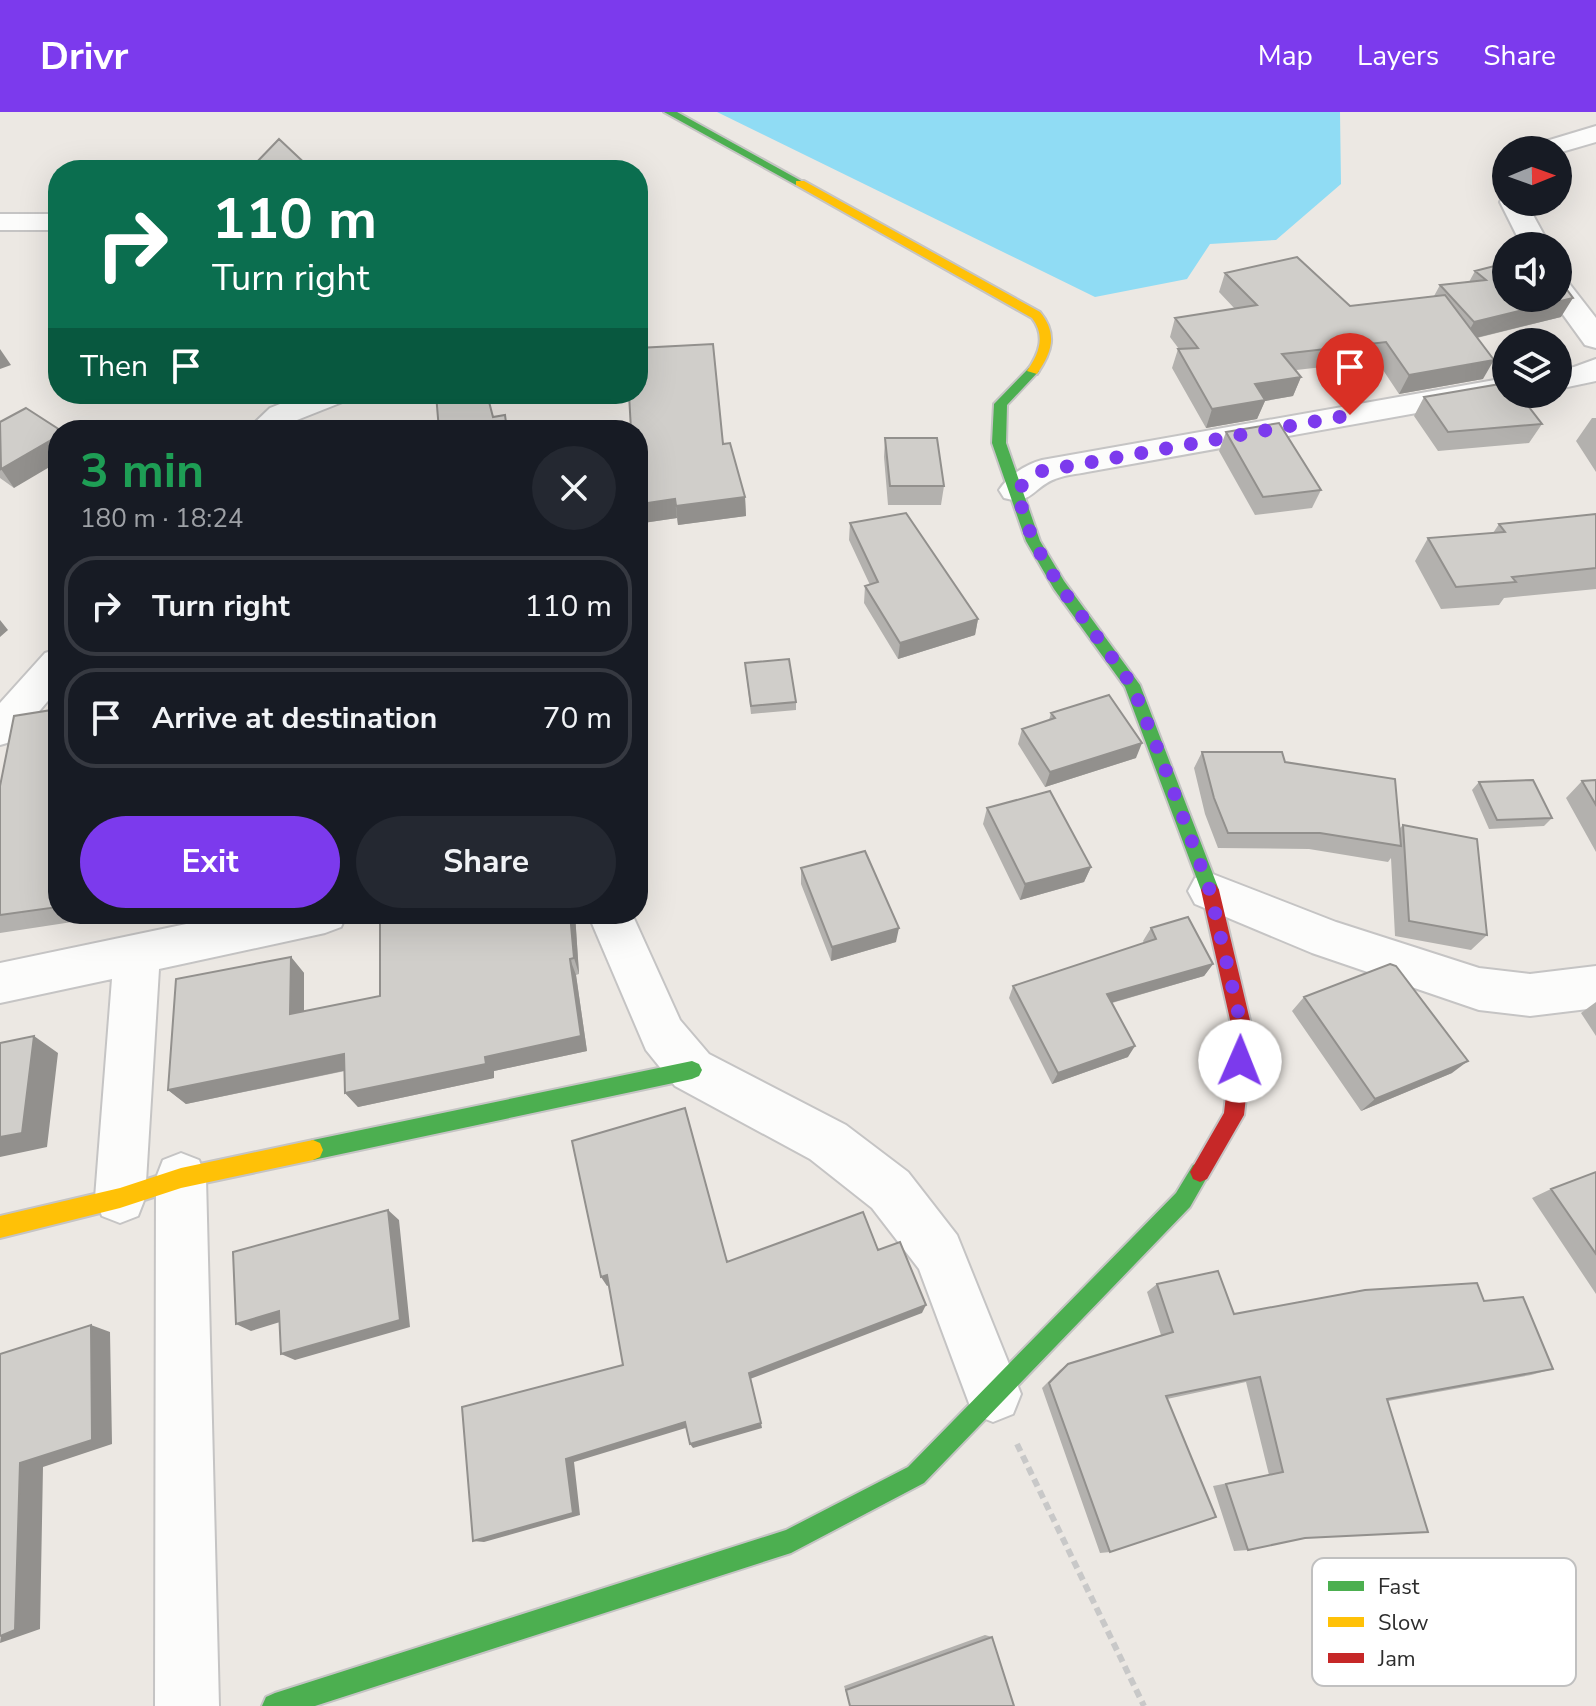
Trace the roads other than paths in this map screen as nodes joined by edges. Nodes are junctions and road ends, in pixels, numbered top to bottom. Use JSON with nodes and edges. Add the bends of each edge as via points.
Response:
{"nodes":[{"id":1,"x":669,"y":112,"type":"edge"},
{"id":2,"x":1596,"y":134,"type":"edge"},
{"id":3,"x":1572,"y":141,"type":"edge"},
{"id":4,"x":0,"y":222,"type":"edge"},
{"id":5,"x":48,"y":222,"type":"edge"},
{"id":6,"x":1572,"y":307,"type":"edge"},
{"id":7,"x":1596,"y":339,"type":"edge"},
{"id":8,"x":1492,"y":390,"type":"edge"},
{"id":9,"x":309,"y":404,"type":"edge"},
{"id":10,"x":275,"y":420,"type":"edge"},
{"id":11,"x":1016,"y":490,"type":"junction"},
{"id":12,"x":48,"y":682,"type":"edge"},
{"id":13,"x":0,"y":730,"type":"edge"},
{"id":14,"x":1210,"y":891,"type":"junction"},
{"id":15,"x":276,"y":924,"type":"edge"},
{"id":16,"x":614,"y":924,"type":"edge"},
{"id":17,"x":137,"y":952,"type":"junction"},
{"id":18,"x":0,"y":983,"type":"edge"},
{"id":19,"x":1596,"y":987,"type":"edge"},
{"id":20,"x":692,"y":1070,"type":"junction"},
{"id":21,"x":181,"y":1178,"type":"junction"},
{"id":22,"x":120,"y":1198,"type":"junction"},
{"id":23,"x":0,"y":1227,"type":"edge"},
{"id":24,"x":993,"y":1394,"type":"junction"},
{"id":25,"x":187,"y":1706,"type":"edge"},
{"id":26,"x":275,"y":1706,"type":"edge"}],
"edges":[{"from":1,"to":11,"type":"street","via":[[1041,319],[1047,340],[1043,361],[1001,404],[999,443]]},
{"from":2,"to":3,"type":"street"},
{"from":4,"to":5,"type":"street"},
{"from":6,"to":7,"type":"street"},
{"from":8,"to":11,"type":"street","via":[[1072,464],[1042,471]]},
{"from":9,"to":10,"type":"street"},
{"from":11,"to":14,"type":"street","via":[[1033,541],[1059,585],[1132,685]]},
{"from":12,"to":13,"type":"street"},
{"from":14,"to":19,"type":"street","via":[[1328,939],[1479,989],[1530,995]]},
{"from":14,"to":24,"type":"street","via":[[1243,1033],[1234,1115],[1183,1200]]},
{"from":15,"to":17,"type":"street"},
{"from":16,"to":20,"type":"street","via":[[663,1035]]},
{"from":17,"to":18,"type":"street"},
{"from":17,"to":22,"type":"street"},
{"from":20,"to":21,"type":"street"},
{"from":20,"to":24,"type":"street","via":[[828,1142],[890,1190],[939,1253]]},
{"from":21,"to":22,"type":"street"},
{"from":21,"to":25,"type":"street"},
{"from":22,"to":23,"type":"street"},
{"from":24,"to":26,"type":"street","via":[[916,1475],[791,1541]]}]}
